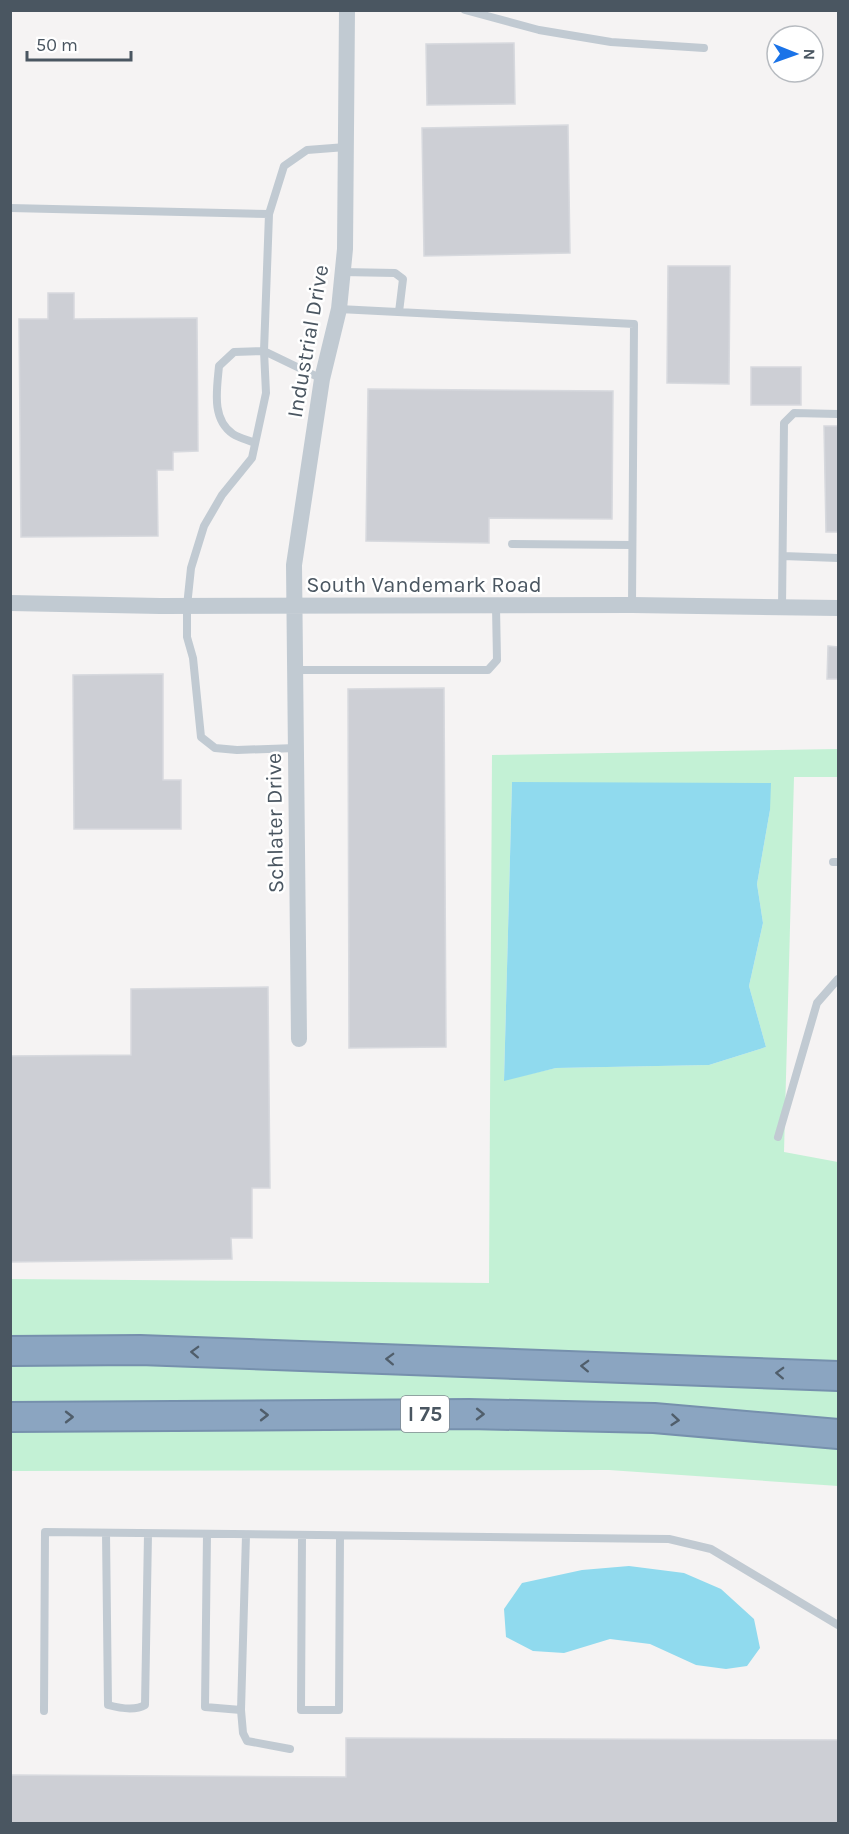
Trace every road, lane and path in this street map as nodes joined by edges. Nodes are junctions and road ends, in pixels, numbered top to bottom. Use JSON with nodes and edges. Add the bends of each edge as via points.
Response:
{"nodes":[{"id":1,"x":347,"y":10,"type":"edge"},
{"id":2,"x":465,"y":10,"type":"edge"},
{"id":3,"x":704,"y":48,"type":"dead end"},
{"id":4,"x":346,"y":147,"type":"junction"},
{"id":5,"x":10,"y":208,"type":"edge"},
{"id":6,"x":268,"y":214,"type":"junction"},
{"id":7,"x":342,"y":272,"type":"junction"},
{"id":8,"x":339,"y":309,"type":"junction"},
{"id":9,"x":399,"y":312,"type":"junction"},
{"id":10,"x":264,"y":351,"type":"junction"},
{"id":11,"x":322,"y":379,"type":"junction"},
{"id":12,"x":838,"y":414,"type":"edge"},
{"id":13,"x":255,"y":443,"type":"junction"},
{"id":14,"x":512,"y":544,"type":"dead end"},
{"id":15,"x":632,"y":545,"type":"junction"},
{"id":16,"x":783,"y":556,"type":"junction"},
{"id":17,"x":838,"y":558,"type":"edge"},
{"id":18,"x":10,"y":603,"type":"edge"},
{"id":19,"x":632,"y":605,"type":"junction"},
{"id":20,"x":187,"y":606,"type":"junction"},
{"id":21,"x":294,"y":606,"type":"junction"},
{"id":22,"x":496,"y":607,"type":"junction"},
{"id":23,"x":782,"y":608,"type":"junction"},
{"id":24,"x":838,"y":608,"type":"edge"},
{"id":25,"x":295,"y":670,"type":"junction"},
{"id":26,"x":296,"y":748,"type":"junction"},
{"id":27,"x":838,"y":979,"type":"edge"},
{"id":28,"x":298,"y":1039,"type":"dead end"},
{"id":29,"x":778,"y":1137,"type":"dead end"},
{"id":30,"x":10,"y":1351,"type":"edge"},
{"id":31,"x":838,"y":1376,"type":"edge"},
{"id":32,"x":10,"y":1417,"type":"edge"},
{"id":33,"x":838,"y":1434,"type":"edge"},
{"id":34,"x":106,"y":1533,"type":"junction"},
{"id":35,"x":148,"y":1534,"type":"junction"},
{"id":36,"x":207,"y":1534,"type":"junction"},
{"id":37,"x":246,"y":1535,"type":"junction"},
{"id":38,"x":302,"y":1536,"type":"junction"},
{"id":39,"x":340,"y":1536,"type":"junction"},
{"id":40,"x":838,"y":1625,"type":"edge"},
{"id":41,"x":241,"y":1710,"type":"junction"},
{"id":42,"x":44,"y":1711,"type":"dead end"},
{"id":43,"x":290,"y":1749,"type":"dead end"}],
"edges":[{"from":1,"to":4,"type":"street","name":"Industrial Drive"},
{"from":2,"to":3,"type":"lane","via":[[539,30],[611,42]]},
{"from":4,"to":6,"type":"lane","via":[[307,150],[284,166]]},
{"from":4,"to":7,"type":"street","name":"Industrial Drive"},
{"from":5,"to":6,"type":"lane"},
{"from":6,"to":10,"type":"lane"},
{"from":7,"to":8,"type":"street","name":"Industrial Drive"},
{"from":7,"to":9,"type":"lane","via":[[395,273],[403,279]]},
{"from":8,"to":9,"type":"lane"},
{"from":8,"to":11,"type":"street","name":"Industrial Drive"},
{"from":9,"to":15,"type":"lane","via":[[634,324]]},
{"from":10,"to":11,"type":"lane"},
{"from":10,"to":13,"type":"lane","via":[[266,393]]},
{"from":10,"to":13,"type":"lane","via":[[234,352],[219,366],[220,423],[233,435]]},
{"from":11,"to":21,"type":"street","name":"Industrial Drive","via":[[294,565]]},
{"from":12,"to":16,"type":"lane","via":[[794,413],[784,423]]},
{"from":13,"to":20,"type":"lane","via":[[252,458],[222,495],[204,526],[191,568]]},
{"from":14,"to":15,"type":"lane"},
{"from":15,"to":19,"type":"lane"},
{"from":16,"to":17,"type":"lane"},
{"from":16,"to":23,"type":"lane"},
{"from":18,"to":20,"type":"street","name":"South Vandemark Road"},
{"from":19,"to":22,"type":"street","name":"South Vandemark Road"},
{"from":19,"to":23,"type":"street","name":"South Vandemark Road"},
{"from":20,"to":21,"type":"street","name":"South Vandemark Road"},
{"from":20,"to":26,"type":"lane","via":[[187,637],[193,658],[201,737],[215,748]]},
{"from":21,"to":22,"type":"street","name":"South Vandemark Road"},
{"from":21,"to":25,"type":"street","name":"Schlater Drive"},
{"from":22,"to":25,"type":"lane","via":[[497,660],[488,670]]},
{"from":23,"to":24,"type":"street","name":"South Vandemark Road"},
{"from":25,"to":26,"type":"street","name":"Schlater Drive"},
{"from":26,"to":28,"type":"street","name":"Schlater Drive"},
{"from":27,"to":29,"type":"lane","via":[[817,1003]]},
{"from":31,"to":30,"type":"highway","one_way":true,"via":[[140,1350]]},
{"from":32,"to":33,"type":"highway","number":"I 75","one_way":true,"via":[[469,1414],[654,1418]]},
{"from":34,"to":35,"type":"lane"},
{"from":34,"to":35,"type":"lane","via":[[108,1705],[117,1708],[145,1706]]},
{"from":34,"to":42,"type":"lane","via":[[45,1533]]},
{"from":35,"to":36,"type":"lane"},
{"from":36,"to":37,"type":"lane"},
{"from":36,"to":41,"type":"lane","via":[[205,1707]]},
{"from":37,"to":38,"type":"lane"},
{"from":37,"to":41,"type":"lane"},
{"from":38,"to":39,"type":"lane"},
{"from":38,"to":39,"type":"lane","via":[[301,1710],[339,1710]]},
{"from":39,"to":40,"type":"lane","via":[[669,1539],[711,1549]]},
{"from":41,"to":43,"type":"lane","via":[[247,1741]]}]}
